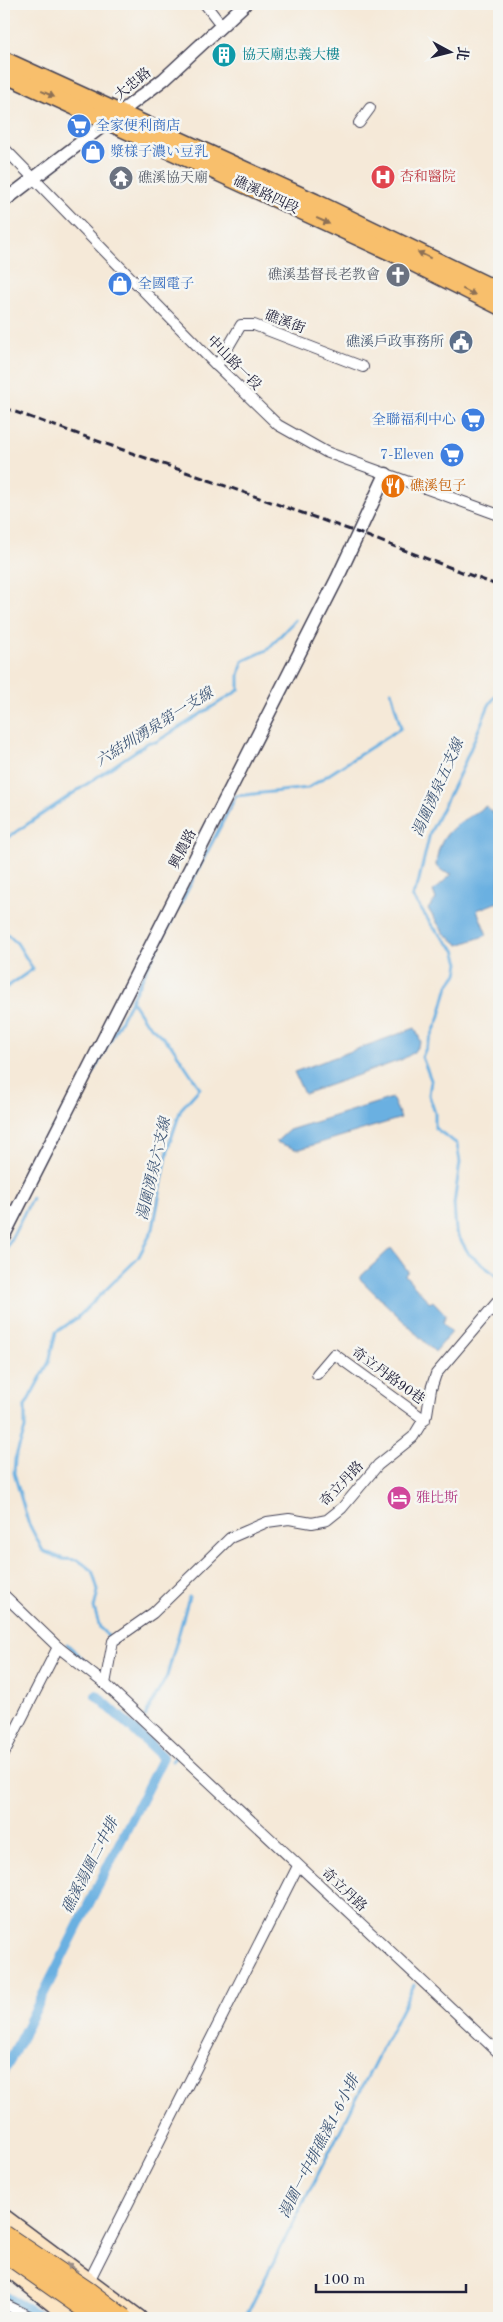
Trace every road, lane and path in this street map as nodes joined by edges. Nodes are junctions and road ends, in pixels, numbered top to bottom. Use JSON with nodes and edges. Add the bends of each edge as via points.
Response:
{"nodes":[{"id":1,"x":205,"y":4,"type":"edge"},
{"id":2,"x":245,"y":4,"type":"edge"},
{"id":3,"x":222,"y":26,"type":"junction"},
{"id":4,"x":4,"y":60,"type":"edge"},
{"id":5,"x":4,"y":74,"type":"edge"},
{"id":6,"x":370,"y":108,"type":"dead end"},
{"id":7,"x":114,"y":118,"type":"junction"},
{"id":8,"x":359,"y":123,"type":"dead end"},
{"id":9,"x":4,"y":148,"type":"edge"},
{"id":10,"x":34,"y":179,"type":"junction"},
{"id":11,"x":4,"y":201,"type":"edge"},
{"id":12,"x":499,"y":291,"type":"edge"},
{"id":13,"x":499,"y":306,"type":"edge"},
{"id":14,"x":217,"y":366,"type":"junction"},
{"id":15,"x":363,"y":367,"type":"dead end"},
{"id":16,"x":386,"y":474,"type":"junction"},
{"id":17,"x":499,"y":515,"type":"edge"},
{"id":18,"x":4,"y":1235,"type":"edge"},
{"id":19,"x":499,"y":1300,"type":"edge"},
{"id":20,"x":317,"y":1374,"type":"dead end"},
{"id":21,"x":424,"y":1420,"type":"junction"},
{"id":22,"x":4,"y":1596,"type":"edge"},
{"id":23,"x":58,"y":1647,"type":"junction"},
{"id":24,"x":105,"y":1684,"type":"junction"},
{"id":25,"x":4,"y":1753,"type":"edge"},
{"id":26,"x":298,"y":1866,"type":"junction"},
{"id":27,"x":499,"y":2053,"type":"edge"},
{"id":28,"x":4,"y":2217,"type":"edge"},
{"id":29,"x":4,"y":2235,"type":"edge"},
{"id":30,"x":4,"y":2252,"type":"edge"},
{"id":31,"x":4,"y":2265,"type":"edge"},
{"id":32,"x":90,"y":2280,"type":"junction"},
{"id":33,"x":4,"y":2304,"type":"edge"},
{"id":34,"x":33,"y":2318,"type":"edge"},
{"id":35,"x":68,"y":2318,"type":"edge"},
{"id":36,"x":98,"y":2318,"type":"edge"},
{"id":37,"x":123,"y":2318,"type":"edge"},
{"id":38,"x":139,"y":2318,"type":"edge"}],
"edges":[{"from":1,"to":3,"type":"street"},
{"from":2,"to":3,"type":"street","name":"大忠路"},
{"from":3,"to":7,"type":"street","name":"大忠路","via":[[164,79]]},
{"from":4,"to":7,"type":"main road","name":"礁溪路四段"},
{"from":5,"to":7,"type":"main road","name":"礁溪路四段","one_way":true},
{"from":6,"to":8,"type":"street"},
{"from":7,"to":10,"type":"street","name":"大忠路"},
{"from":12,"to":7,"type":"main road","name":"礁溪路四段","one_way":true,"via":[[315,202]]},
{"from":7,"to":13,"type":"main road","name":"礁溪路四段","one_way":true},
{"from":9,"to":10,"type":"street","name":"中山路一段"},
{"from":10,"to":11,"type":"street","name":"大忠路"},
{"from":10,"to":14,"type":"street","name":"中山路一段"},
{"from":14,"to":15,"type":"street","name":"礁溪街","via":[[240,325],[254,325]]},
{"from":14,"to":16,"type":"street","name":"中山路一段","via":[[278,425],[326,452]]},
{"from":16,"to":17,"type":"street","name":"中山路一段"},
{"from":16,"to":18,"type":"street","name":"興農路","via":[[333,588]]},
{"from":19,"to":21,"type":"street","name":"奇立丹路","via":[[436,1374]]},
{"from":20,"to":21,"type":"street","name":"奇立丹路90巷","via":[[334,1354]]},
{"from":21,"to":24,"type":"street","name":"奇立丹路","via":[[413,1437],[378,1465],[342,1508],[327,1520],[267,1522],[230,1538],[167,1601],[113,1641]]},
{"from":22,"to":23,"type":"street","name":"奇立丹路"},
{"from":23,"to":24,"type":"street","name":"奇立丹路"},
{"from":23,"to":25,"type":"street"},
{"from":24,"to":26,"type":"street","name":"奇立丹路"},
{"from":26,"to":27,"type":"street","name":"奇立丹路"},
{"from":26,"to":32,"type":"street"},
{"from":32,"to":28,"type":"main road","one_way":true},
{"from":29,"to":37,"type":"highway","bridge":true},
{"from":30,"to":36,"type":"highway","bridge":true},
{"from":31,"to":35,"type":"main road"},
{"from":32,"to":35,"type":"street"},
{"from":32,"to":38,"type":"main road"},
{"from":33,"to":34,"type":"street"}]}
